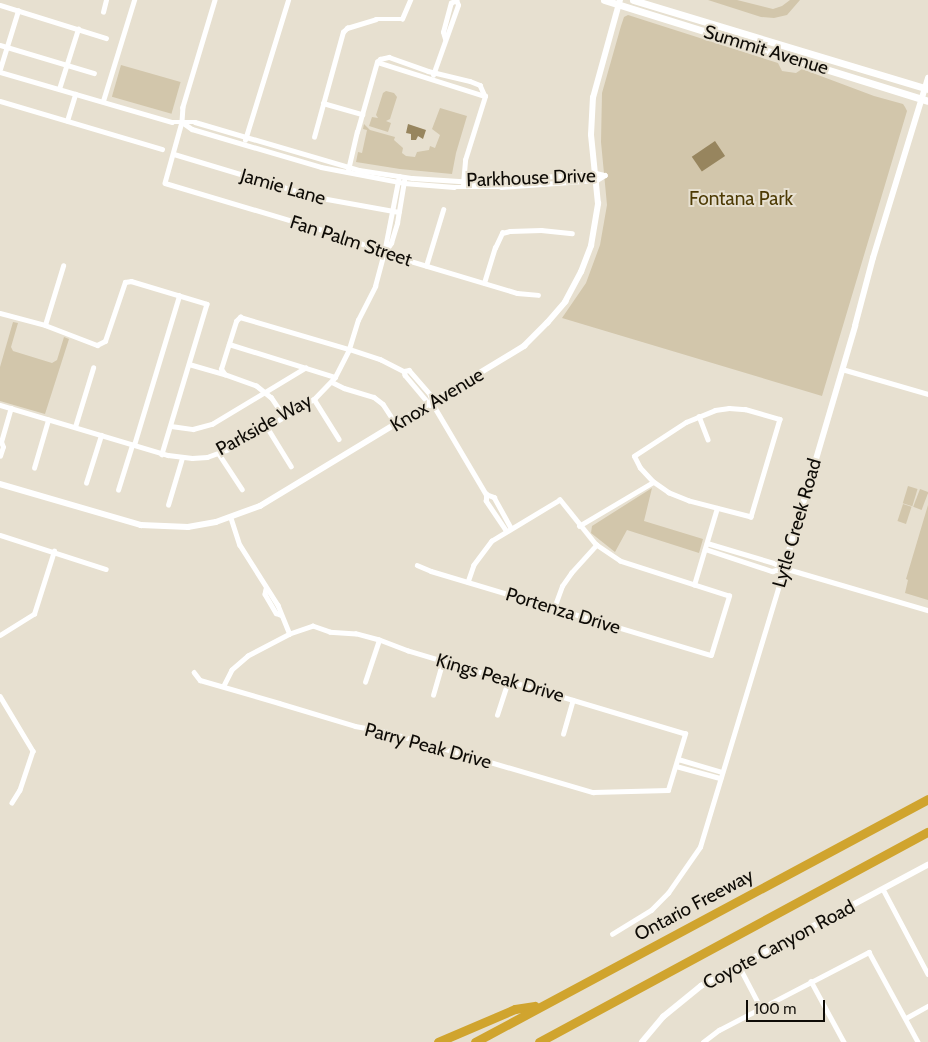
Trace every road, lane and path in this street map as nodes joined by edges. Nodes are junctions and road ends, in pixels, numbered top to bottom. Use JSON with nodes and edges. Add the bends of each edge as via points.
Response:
{"nodes":[{"id":1,"x":106,"y":0,"type":"edge"},
{"id":2,"x":134,"y":0,"type":"edge"},
{"id":3,"x":215,"y":0,"type":"edge"},
{"id":4,"x":288,"y":0,"type":"edge"},
{"id":5,"x":410,"y":0,"type":"edge"},
{"id":6,"x":456,"y":0,"type":"edge"},
{"id":7,"x":604,"y":0,"type":"edge"},
{"id":8,"x":633,"y":0,"type":"edge"},
{"id":9,"x":620,"y":2,"type":"edge"},
{"id":10,"x":0,"y":5,"type":"edge"},
{"id":11,"x":18,"y":11,"type":"junction"},
{"id":12,"x":103,"y":12,"type":"dead end"},
{"id":13,"x":78,"y":29,"type":"junction"},
{"id":14,"x":106,"y":38,"type":"dead end"},
{"id":15,"x":0,"y":45,"type":"edge"},
{"id":16,"x":7,"y":47,"type":"junction"},
{"id":17,"x":377,"y":62,"type":"junction"},
{"id":18,"x":67,"y":65,"type":"junction"},
{"id":19,"x":0,"y":70,"type":"edge"},
{"id":20,"x":434,"y":72,"type":"junction"},
{"id":21,"x":94,"y":73,"type":"dead end"},
{"id":22,"x":928,"y":78,"type":"edge"},
{"id":23,"x":432,"y":79,"type":"junction"},
{"id":24,"x":926,"y":88,"type":"edge"},
{"id":25,"x":59,"y":89,"type":"junction"},
{"id":26,"x":75,"y":94,"type":"junction"},
{"id":27,"x":485,"y":96,"type":"junction"},
{"id":28,"x":925,"y":100,"type":"edge"},
{"id":29,"x":0,"y":101,"type":"edge"},
{"id":30,"x":103,"y":102,"type":"junction"},
{"id":31,"x":323,"y":103,"type":"junction"},
{"id":32,"x":362,"y":114,"type":"junction"},
{"id":33,"x":67,"y":121,"type":"junction"},
{"id":34,"x":182,"y":122,"type":"junction"},
{"id":35,"x":314,"y":137,"type":"dead end"},
{"id":36,"x":245,"y":141,"type":"junction"},
{"id":37,"x":162,"y":149,"type":"dead end"},
{"id":38,"x":174,"y":154,"type":"junction"},
{"id":39,"x":348,"y":171,"type":"junction"},
{"id":40,"x":596,"y":173,"type":"junction"},
{"id":41,"x":399,"y":176,"type":"junction"},
{"id":42,"x":405,"y":177,"type":"junction"},
{"id":43,"x":597,"y":180,"type":"junction"},
{"id":44,"x":398,"y":182,"type":"junction"},
{"id":45,"x":463,"y":182,"type":"junction"},
{"id":46,"x":404,"y":183,"type":"junction"},
{"id":47,"x":462,"y":187,"type":"junction"},
{"id":48,"x":443,"y":210,"type":"dead end"},
{"id":49,"x":393,"y":211,"type":"junction"},
{"id":50,"x":399,"y":212,"type":"junction"},
{"id":51,"x":572,"y":233,"type":"dead end"},
{"id":52,"x":384,"y":253,"type":"junction"},
{"id":53,"x":62,"y":266,"type":"dead end"},
{"id":54,"x":426,"y":266,"type":"junction"},
{"id":55,"x":484,"y":283,"type":"junction"},
{"id":56,"x":538,"y":295,"type":"dead end"},
{"id":57,"x":180,"y":296,"type":"junction"},
{"id":58,"x":0,"y":313,"type":"edge"},
{"id":59,"x":45,"y":325,"type":"junction"},
{"id":60,"x":229,"y":344,"type":"junction"},
{"id":61,"x":349,"y":349,"type":"junction"},
{"id":62,"x":189,"y":364,"type":"junction"},
{"id":63,"x":93,"y":368,"type":"dead end"},
{"id":64,"x":305,"y":368,"type":"junction"},
{"id":65,"x":842,"y":369,"type":"junction"},
{"id":66,"x":227,"y":376,"type":"junction"},
{"id":67,"x":333,"y":379,"type":"junction"},
{"id":68,"x":266,"y":393,"type":"junction"},
{"id":69,"x":928,"y":394,"type":"edge"},
{"id":70,"x":314,"y":398,"type":"junction"},
{"id":71,"x":432,"y":404,"type":"junction"},
{"id":72,"x":0,"y":405,"type":"edge"},
{"id":73,"x":11,"y":408,"type":"junction"},
{"id":74,"x":699,"y":416,"type":"junction"},
{"id":75,"x":284,"y":417,"type":"junction"},
{"id":76,"x":48,"y":420,"type":"junction"},
{"id":77,"x":396,"y":424,"type":"junction"},
{"id":78,"x":171,"y":426,"type":"junction"},
{"id":79,"x":75,"y":427,"type":"junction"},
{"id":80,"x":267,"y":427,"type":"junction"},
{"id":81,"x":100,"y":435,"type":"junction"},
{"id":82,"x":708,"y":438,"type":"dead end"},
{"id":83,"x":339,"y":439,"type":"dead end"},
{"id":84,"x":1,"y":442,"type":"edge"},
{"id":85,"x":133,"y":445,"type":"junction"},
{"id":86,"x":162,"y":454,"type":"junction"},
{"id":87,"x":219,"y":454,"type":"junction"},
{"id":88,"x":0,"y":456,"type":"edge"},
{"id":89,"x":182,"y":458,"type":"junction"},
{"id":90,"x":290,"y":466,"type":"dead end"},
{"id":91,"x":34,"y":468,"type":"dead end"},
{"id":92,"x":653,"y":482,"type":"junction"},
{"id":93,"x":86,"y":483,"type":"dead end"},
{"id":94,"x":0,"y":484,"type":"edge"},
{"id":95,"x":118,"y":490,"type":"dead end"},
{"id":96,"x":242,"y":490,"type":"dead end"},
{"id":97,"x":486,"y":494,"type":"junction"},
{"id":98,"x":168,"y":505,"type":"dead end"},
{"id":99,"x":717,"y":508,"type":"junction"},
{"id":100,"x":231,"y":518,"type":"junction"},
{"id":101,"x":579,"y":526,"type":"junction"},
{"id":102,"x":511,"y":528,"type":"junction"},
{"id":103,"x":506,"y":531,"type":"junction"},
{"id":104,"x":0,"y":535,"type":"edge"},
{"id":105,"x":707,"y":542,"type":"junction"},
{"id":106,"x":596,"y":545,"type":"junction"},
{"id":107,"x":705,"y":549,"type":"junction"},
{"id":108,"x":54,"y":551,"type":"junction"},
{"id":109,"x":757,"y":558,"type":"junction"},
{"id":110,"x":755,"y":564,"type":"junction"},
{"id":111,"x":417,"y":565,"type":"dead end"},
{"id":112,"x":106,"y":568,"type":"dead end"},
{"id":113,"x":784,"y":568,"type":"junction"},
{"id":114,"x":468,"y":582,"type":"junction"},
{"id":115,"x":694,"y":585,"type":"junction"},
{"id":116,"x":554,"y":608,"type":"junction"},
{"id":117,"x":928,"y":610,"type":"edge"},
{"id":118,"x":290,"y":634,"type":"junction"},
{"id":119,"x":0,"y":635,"type":"edge"},
{"id":120,"x":379,"y":640,"type":"junction"},
{"id":121,"x":443,"y":661,"type":"junction"},
{"id":122,"x":194,"y":672,"type":"dead end"},
{"id":123,"x":508,"y":680,"type":"junction"},
{"id":124,"x":365,"y":682,"type":"dead end"},
{"id":125,"x":224,"y":686,"type":"junction"},
{"id":126,"x":433,"y":695,"type":"dead end"},
{"id":127,"x":0,"y":696,"type":"edge"},
{"id":128,"x":574,"y":700,"type":"junction"},
{"id":129,"x":497,"y":715,"type":"dead end"},
{"id":130,"x":563,"y":734,"type":"dead end"},
{"id":131,"x":678,"y":760,"type":"junction"},
{"id":132,"x":676,"y":766,"type":"junction"},
{"id":133,"x":722,"y":772,"type":"junction"},
{"id":134,"x":720,"y":778,"type":"junction"},
{"id":135,"x":928,"y":799,"type":"edge"},
{"id":136,"x":12,"y":803,"type":"dead end"},
{"id":137,"x":928,"y":832,"type":"edge"},
{"id":138,"x":928,"y":864,"type":"edge"},
{"id":139,"x":883,"y":889,"type":"junction"},
{"id":140,"x":612,"y":934,"type":"dead end"},
{"id":141,"x":738,"y":964,"type":"junction"},
{"id":142,"x":928,"y":974,"type":"edge"},
{"id":143,"x":811,"y":981,"type":"junction"},
{"id":144,"x":540,"y":1005,"type":"junction"},
{"id":145,"x":928,"y":1006,"type":"edge"},
{"id":146,"x":761,"y":1008,"type":"junction"},
{"id":147,"x":592,"y":1014,"type":"junction"},
{"id":148,"x":906,"y":1018,"type":"junction"},
{"id":149,"x":438,"y":1042,"type":"edge"},
{"id":150,"x":475,"y":1042,"type":"edge"},
{"id":151,"x":539,"y":1042,"type":"edge"},
{"id":152,"x":552,"y":1042,"type":"edge"},
{"id":153,"x":642,"y":1042,"type":"edge"},
{"id":154,"x":702,"y":1042,"type":"edge"},
{"id":155,"x":844,"y":1042,"type":"edge"},
{"id":156,"x":918,"y":1042,"type":"edge"}],
"edges":[{"from":1,"to":12,"type":"street"},
{"from":2,"to":30,"type":"street"},
{"from":3,"to":34,"type":"street","via":[[183,107]]},
{"from":4,"to":36,"type":"street"},
{"from":5,"to":31,"type":"street","via":[[402,19],[376,20],[343,32]]},
{"from":6,"to":20,"type":"street","via":[[458,5],[450,34],[445,39]]},
{"from":7,"to":9,"type":"main road","name":"Summit Avenue"},
{"from":8,"to":24,"type":"main road","name":"Summit Avenue"},
{"from":9,"to":28,"type":"main road","name":"Summit Avenue"},
{"from":9,"to":40,"type":"street","name":"Knox Avenue","via":[[593,98],[591,135]]},
{"from":10,"to":11,"type":"street"},
{"from":11,"to":13,"type":"street"},
{"from":11,"to":16,"type":"street"},
{"from":13,"to":14,"type":"street"},
{"from":13,"to":18,"type":"street"},
{"from":15,"to":16,"type":"street"},
{"from":16,"to":18,"type":"street"},
{"from":16,"to":19,"type":"street"},
{"from":17,"to":20,"type":"street","via":[[390,57]]},
{"from":17,"to":23,"type":"street"},
{"from":17,"to":32,"type":"street"},
{"from":18,"to":21,"type":"street"},
{"from":18,"to":25,"type":"street"},
{"from":19,"to":25,"type":"street","name":"Parkhouse Drive"},
{"from":20,"to":23,"type":"street"},
{"from":20,"to":27,"type":"street","via":[[475,83],[484,89]]},
{"from":22,"to":24,"type":"street","name":"Lytle Creek Road"},
{"from":23,"to":27,"type":"street"},
{"from":24,"to":28,"type":"street","name":"Lytle Creek Road"},
{"from":25,"to":26,"type":"street","name":"Parkhouse Drive"},
{"from":26,"to":30,"type":"street","name":"Parkhouse Drive"},
{"from":26,"to":33,"type":"street"},
{"from":27,"to":45,"type":"street","via":[[465,160]]},
{"from":28,"to":65,"type":"street","name":"Lytle Creek Road","via":[[873,258]]},
{"from":29,"to":33,"type":"street"},
{"from":30,"to":34,"type":"street","name":"Parkhouse Drive"},
{"from":31,"to":32,"type":"street"},
{"from":31,"to":35,"type":"street"},
{"from":32,"to":39,"type":"street"},
{"from":33,"to":37,"type":"street"},
{"from":34,"to":36,"type":"street","name":"Parkhouse Drive","via":[[195,122]]},
{"from":34,"to":38,"type":"street"},
{"from":36,"to":39,"type":"street","name":"Parkhouse Drive"},
{"from":38,"to":49,"type":"street","name":"Jamie Lane","via":[[316,197]]},
{"from":38,"to":52,"type":"street","name":"Fan Palm Street","via":[[165,182],[346,237]]},
{"from":39,"to":41,"type":"street","name":"Parkhouse Drive"},
{"from":39,"to":44,"type":"street","name":"Parkhouse Drive"},
{"from":40,"to":43,"type":"street","name":"Knox Avenue"},
{"from":40,"to":45,"type":"street","name":"Parkhouse Drive"},
{"from":41,"to":42,"type":"street","name":"Parkhouse Drive"},
{"from":41,"to":44,"type":"street","name":"Parkside Way"},
{"from":42,"to":45,"type":"street","name":"Parkhouse Drive"},
{"from":42,"to":46,"type":"street","name":"Parkside Way"},
{"from":43,"to":47,"type":"street","name":"Parkhouse Drive"},
{"from":43,"to":71,"type":"street","name":"Knox Avenue","via":[[597,215],[591,246],[574,287],[556,313],[524,346]]},
{"from":44,"to":46,"type":"street","name":"Parkhouse Drive"},
{"from":44,"to":49,"type":"street","name":"Parkside Way"},
{"from":45,"to":47,"type":"street"},
{"from":46,"to":47,"type":"street","name":"Parkhouse Drive"},
{"from":46,"to":50,"type":"street","name":"Parkside Way"},
{"from":48,"to":54,"type":"street"},
{"from":49,"to":50,"type":"street","name":"Jamie Lane"},
{"from":49,"to":52,"type":"street","name":"Parkside Way"},
{"from":50,"to":52,"type":"street","name":"Parkside Way","via":[[391,243]]},
{"from":51,"to":55,"type":"street","via":[[541,230],[502,233]]},
{"from":52,"to":54,"type":"street","name":"Fan Palm Street"},
{"from":52,"to":61,"type":"street","name":"Parkside Way","via":[[375,286],[358,320]]},
{"from":53,"to":59,"type":"street"},
{"from":54,"to":55,"type":"street","name":"Fan Palm Street"},
{"from":55,"to":56,"type":"street","name":"Fan Palm Street","via":[[517,293]]},
{"from":57,"to":59,"type":"street","via":[[131,281],[124,282],[102,344],[97,345]]},
{"from":57,"to":62,"type":"street","via":[[207,304]]},
{"from":57,"to":85,"type":"street"},
{"from":58,"to":59,"type":"street"},
{"from":60,"to":61,"type":"street","via":[[240,317]]},
{"from":60,"to":64,"type":"street"},
{"from":60,"to":66,"type":"street","via":[[221,369]]},
{"from":61,"to":67,"type":"street","name":"Parkside Way"},
{"from":61,"to":71,"type":"street","via":[[404,371]]},
{"from":62,"to":66,"type":"street"},
{"from":62,"to":78,"type":"street"},
{"from":63,"to":79,"type":"street"},
{"from":64,"to":67,"type":"street"},
{"from":64,"to":68,"type":"street"},
{"from":65,"to":69,"type":"street"},
{"from":65,"to":113,"type":"street","name":"Lytle Creek Road"},
{"from":66,"to":68,"type":"street","via":[[249,382]]},
{"from":67,"to":70,"type":"street","name":"Parkside Way"},
{"from":67,"to":77,"type":"street","via":[[344,388],[383,404]]},
{"from":68,"to":75,"type":"street"},
{"from":68,"to":78,"type":"street","via":[[212,424],[187,429]]},
{"from":70,"to":75,"type":"street","name":"Parkside Way"},
{"from":70,"to":83,"type":"street"},
{"from":71,"to":77,"type":"street","name":"Knox Avenue"},
{"from":71,"to":97,"type":"street"},
{"from":72,"to":73,"type":"street","name":"Parkside Way"},
{"from":73,"to":76,"type":"street","name":"Parkside Way"},
{"from":73,"to":84,"type":"street"},
{"from":74,"to":82,"type":"street"},
{"from":74,"to":92,"type":"street","via":[[634,456]]},
{"from":74,"to":99,"type":"street","via":[[715,410],[745,409],[780,419],[751,518]]},
{"from":75,"to":80,"type":"street","name":"Parkside Way"},
{"from":76,"to":79,"type":"street","name":"Parkside Way"},
{"from":76,"to":91,"type":"street"},
{"from":77,"to":100,"type":"street","name":"Knox Avenue","via":[[260,506]]},
{"from":78,"to":86,"type":"street"},
{"from":79,"to":81,"type":"street","name":"Parkside Way"},
{"from":80,"to":87,"type":"street","name":"Parkside Way"},
{"from":80,"to":90,"type":"street"},
{"from":81,"to":85,"type":"street","name":"Parkside Way"},
{"from":81,"to":93,"type":"street"},
{"from":84,"to":88,"type":"street"},
{"from":85,"to":86,"type":"street","name":"Parkside Way"},
{"from":85,"to":95,"type":"street"},
{"from":86,"to":89,"type":"street","name":"Parkside Way"},
{"from":87,"to":89,"type":"street","name":"Parkside Way"},
{"from":87,"to":96,"type":"street"},
{"from":89,"to":98,"type":"street"},
{"from":92,"to":99,"type":"street","via":[[669,493]]},
{"from":92,"to":101,"type":"street"},
{"from":94,"to":100,"type":"street","name":"Knox Avenue","via":[[146,526],[188,527]]},
{"from":97,"to":102,"type":"street","via":[[494,498]]},
{"from":97,"to":103,"type":"street","via":[[486,501]]},
{"from":99,"to":105,"type":"street"},
{"from":100,"to":118,"type":"street","via":[[240,545],[270,592]]},
{"from":101,"to":102,"type":"street","via":[[560,500]]},
{"from":101,"to":106,"type":"street"},
{"from":102,"to":103,"type":"street"},
{"from":103,"to":114,"type":"street","via":[[482,552]]},
{"from":104,"to":108,"type":"street"},
{"from":105,"to":107,"type":"street"},
{"from":105,"to":109,"type":"street"},
{"from":106,"to":115,"type":"street","via":[[633,566]]},
{"from":106,"to":116,"type":"street","via":[[562,586]]},
{"from":107,"to":110,"type":"street"},
{"from":107,"to":115,"type":"street"},
{"from":108,"to":112,"type":"street"},
{"from":108,"to":119,"type":"street","via":[[34,614]]},
{"from":109,"to":110,"type":"street"},
{"from":109,"to":113,"type":"street"},
{"from":110,"to":113,"type":"street","via":[[772,571]]},
{"from":111,"to":114,"type":"street","name":"Portenza Drive"},
{"from":113,"to":117,"type":"street"},
{"from":113,"to":133,"type":"street","name":"Lytle Creek Road"},
{"from":114,"to":116,"type":"street","name":"Portenza Drive"},
{"from":115,"to":116,"type":"street","name":"Portenza Drive","via":[[728,596],[711,654]]},
{"from":118,"to":120,"type":"street","name":"Kings Peak Drive","via":[[313,626]]},
{"from":118,"to":125,"type":"street","via":[[237,664]]},
{"from":120,"to":121,"type":"street","name":"Kings Peak Drive"},
{"from":120,"to":124,"type":"street"},
{"from":121,"to":123,"type":"street","name":"Kings Peak Drive"},
{"from":121,"to":126,"type":"street"},
{"from":122,"to":125,"type":"street","name":"Parry Peak Drive","via":[[200,680]]},
{"from":123,"to":128,"type":"street","name":"Kings Peak Drive"},
{"from":123,"to":129,"type":"street"},
{"from":125,"to":132,"type":"street","name":"Parry Peak Drive","via":[[584,791],[668,790]]},
{"from":127,"to":136,"type":"street","via":[[33,750],[20,790]]},
{"from":128,"to":130,"type":"street"},
{"from":128,"to":131,"type":"street","name":"Kings Peak Drive","via":[[686,734]]},
{"from":131,"to":132,"type":"street"},
{"from":131,"to":133,"type":"street"},
{"from":132,"to":134,"type":"street"},
{"from":133,"to":134,"type":"street","name":"Lytle Creek Road"},
{"from":134,"to":140,"type":"street","name":"Lytle Creek Road","via":[[700,847],[693,860],[651,910]]},
{"from":135,"to":144,"type":"highway","name":"Ontario Freeway"},
{"from":137,"to":147,"type":"highway"},
{"from":138,"to":139,"type":"street","name":"Coyote Canyon Road"},
{"from":139,"to":141,"type":"street","name":"Coyote Canyon Road"},
{"from":139,"to":142,"type":"street"},
{"from":141,"to":146,"type":"street"},
{"from":141,"to":153,"type":"street","name":"Coyote Canyon Road","via":[[681,1001]]},
{"from":143,"to":146,"type":"street"},
{"from":143,"to":148,"type":"street","via":[[869,952]]},
{"from":143,"to":155,"type":"street"},
{"from":144,"to":149,"type":"highway","via":[[515,1009]]},
{"from":144,"to":150,"type":"highway","name":"Ontario Freeway"},
{"from":145,"to":148,"type":"street"},
{"from":146,"to":154,"type":"street"},
{"from":147,"to":151,"type":"highway"},
{"from":147,"to":152,"type":"highway"},
{"from":148,"to":156,"type":"street"}]}
